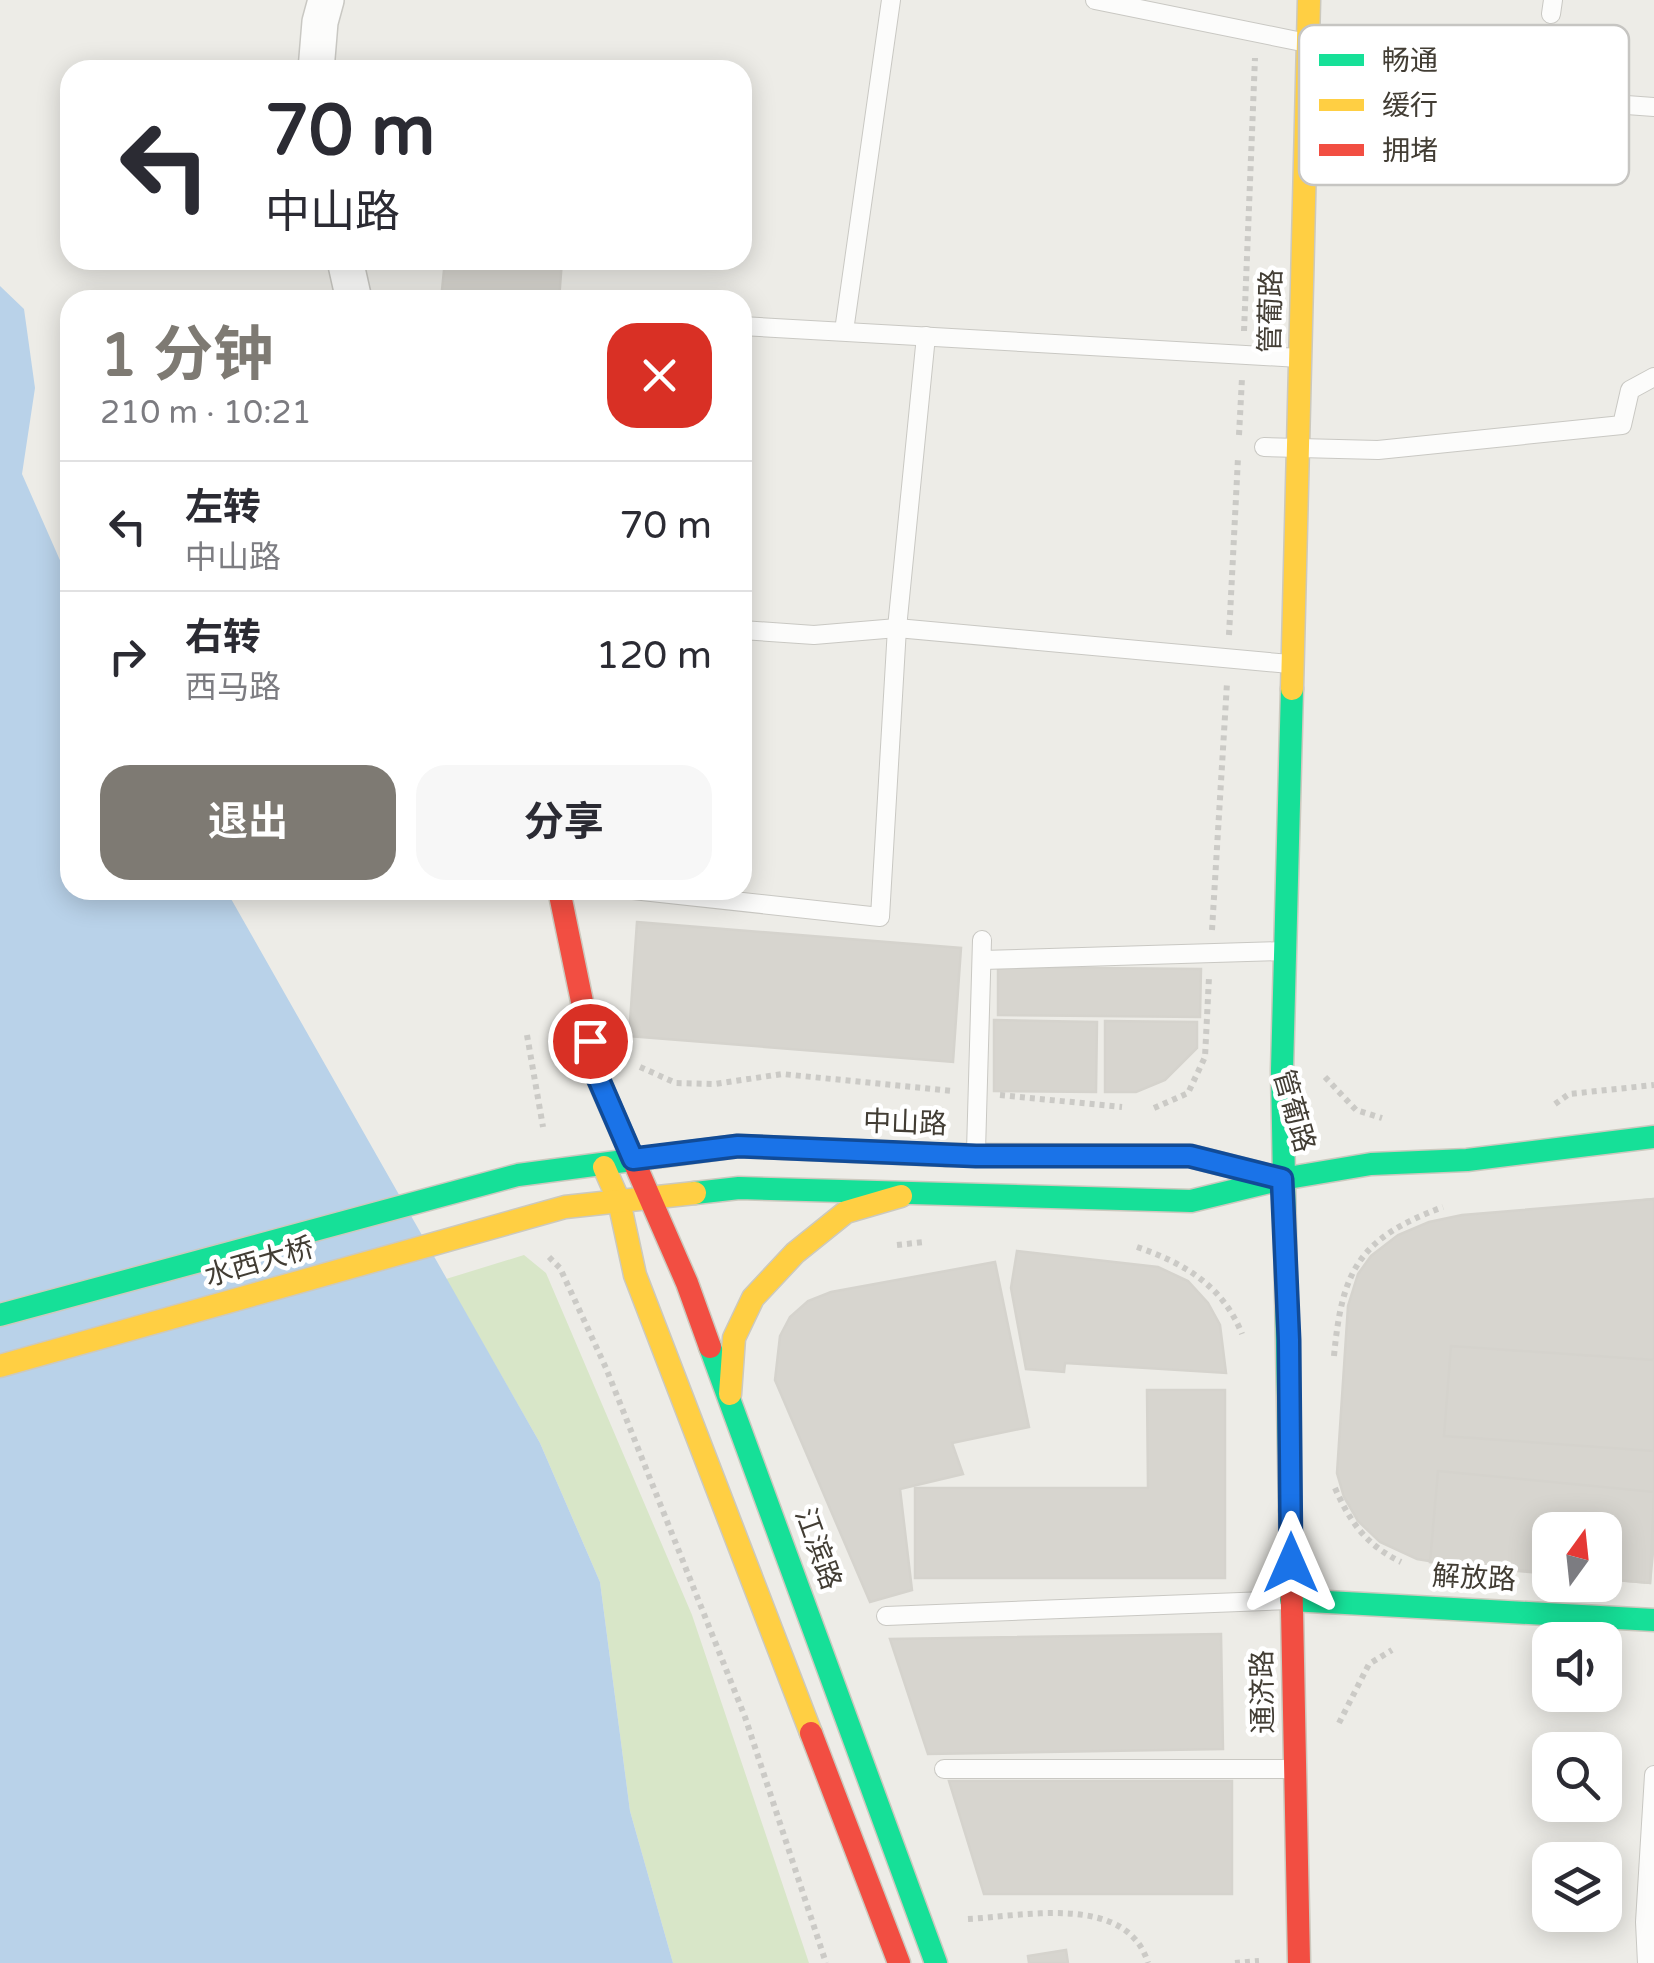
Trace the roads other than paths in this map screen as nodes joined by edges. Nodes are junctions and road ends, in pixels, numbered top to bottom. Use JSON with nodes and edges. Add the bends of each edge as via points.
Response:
{"nodes":[{"id":1,"x":326,"y":0,"type":"edge"},
{"id":2,"x":891,"y":0,"type":"edge"},
{"id":3,"x":1095,"y":0,"type":"edge"},
{"id":4,"x":1299,"y":42,"type":"edge"},
{"id":5,"x":317,"y":60,"type":"edge"},
{"id":6,"x":1629,"y":105,"type":"edge"},
{"id":7,"x":1654,"y":107,"type":"edge"},
{"id":8,"x":1304,"y":185,"type":"edge"},
{"id":9,"x":752,"y":327,"type":"edge"},
{"id":10,"x":844,"y":332,"type":"junction"},
{"id":11,"x":926,"y":336,"type":"junction"},
{"id":12,"x":1300,"y":358,"type":"junction"},
{"id":13,"x":1654,"y":377,"type":"edge"},
{"id":14,"x":1264,"y":447,"type":"dead end"},
{"id":15,"x":1297,"y":448,"type":"junction"},
{"id":16,"x":897,"y":628,"type":"junction"},
{"id":17,"x":752,"y":631,"type":"edge"},
{"id":18,"x":1291,"y":664,"type":"junction"},
{"id":19,"x":562,"y":900,"type":"edge"},
{"id":20,"x":724,"y":900,"type":"edge"},
{"id":21,"x":982,"y":940,"type":"dead end"},
{"id":22,"x":1284,"y":951,"type":"junction"},
{"id":23,"x":982,"y":960,"type":"junction"},
{"id":24,"x":1258,"y":1111,"type":"dead end"},
{"id":25,"x":1654,"y":1137,"type":"edge"},
{"id":26,"x":599,"y":1156,"type":"junction"},
{"id":27,"x":976,"y":1156,"type":"junction"},
{"id":28,"x":633,"y":1159,"type":"junction"},
{"id":29,"x":525,"y":1174,"type":"joint"},
{"id":30,"x":1282,"y":1179,"type":"junction"},
{"id":31,"x":911,"y":1192,"type":"junction"},
{"id":32,"x":650,"y":1199,"type":"junction"},
{"id":33,"x":619,"y":1202,"type":"junction"},
{"id":34,"x":535,"y":1216,"type":"joint"},
{"id":35,"x":0,"y":1316,"type":"edge"},
{"id":36,"x":0,"y":1366,"type":"edge"},
{"id":37,"x":730,"y":1399,"type":"junction"},
{"id":38,"x":1291,"y":1600,"type":"junction"},
{"id":39,"x":886,"y":1616,"type":"dead end"},
{"id":40,"x":1654,"y":1620,"type":"edge"},
{"id":41,"x":944,"y":1769,"type":"dead end"},
{"id":42,"x":1295,"y":1769,"type":"junction"},
{"id":43,"x":1654,"y":1775,"type":"edge"},
{"id":44,"x":899,"y":1963,"type":"edge"},
{"id":45,"x":936,"y":1963,"type":"edge"},
{"id":46,"x":1299,"y":1963,"type":"edge"},
{"id":47,"x":1647,"y":1963,"type":"edge"}],
"edges":[{"from":1,"to":5,"type":"street"},
{"from":2,"to":10,"type":"lane"},
{"from":3,"to":4,"type":"lane"},
{"from":6,"to":7,"type":"lane"},
{"from":8,"to":12,"type":"main road","name":"管葡路"},
{"from":9,"to":10,"type":"lane"},
{"from":10,"to":11,"type":"lane"},
{"from":11,"to":12,"type":"lane"},
{"from":11,"to":16,"type":"lane"},
{"from":12,"to":15,"type":"main road","name":"管葡路"},
{"from":13,"to":15,"type":"lane","via":[[1630,390],[1622,425],[1378,450]]},
{"from":14,"to":15,"type":"lane"},
{"from":15,"to":18,"type":"main road","name":"管葡路"},
{"from":16,"to":17,"type":"lane","via":[[814,635]]},
{"from":16,"to":18,"type":"lane"},
{"from":16,"to":20,"type":"lane","via":[[880,917]]},
{"from":18,"to":22,"type":"main road","name":"管葡路"},
{"from":19,"to":28,"type":"main road","name":"江滨路","via":[[598,1078]]},
{"from":21,"to":23,"type":"lane"},
{"from":22,"to":23,"type":"lane"},
{"from":22,"to":30,"type":"main road","name":"管葡路"},
{"from":23,"to":27,"type":"lane"},
{"from":24,"to":30,"type":"main road","name":"管葡路"},
{"from":25,"to":30,"type":"main road","name":"中山路"},
{"from":26,"to":28,"type":"main road","name":"中山路"},
{"from":26,"to":29,"type":"main road","name":"中山路"},
{"from":26,"to":33,"type":"main road"},
{"from":27,"to":28,"type":"main road","name":"中山路","via":[[738,1146]]},
{"from":27,"to":30,"type":"main road","name":"中山路","via":[[1190,1156]]},
{"from":28,"to":32,"type":"main road","name":"江滨路"},
{"from":29,"to":35,"type":"main road","name":"水西大桥"},
{"from":30,"to":31,"type":"main road","name":"中山路","via":[[1191,1202]]},
{"from":30,"to":38,"type":"main road","name":"通济路"},
{"from":31,"to":32,"type":"main road","name":"中山路","via":[[739,1188]]},
{"from":31,"to":37,"type":"main road","via":[[846,1212],[752,1298],[734,1338]]},
{"from":32,"to":33,"type":"main road","name":"中山路"},
{"from":32,"to":37,"type":"main road","name":"江滨路"},
{"from":33,"to":34,"type":"main road","name":"中山路"},
{"from":33,"to":44,"type":"main road","via":[[634,1275]]},
{"from":34,"to":36,"type":"main road","name":"水西大桥"},
{"from":37,"to":45,"type":"main road","name":"江滨路"},
{"from":38,"to":39,"type":"lane"},
{"from":38,"to":40,"type":"main road","name":"解放路"},
{"from":38,"to":42,"type":"main road","name":"通济路"},
{"from":41,"to":42,"type":"lane"},
{"from":42,"to":46,"type":"main road","name":"通济路"},
{"from":43,"to":47,"type":"lane"}]}
